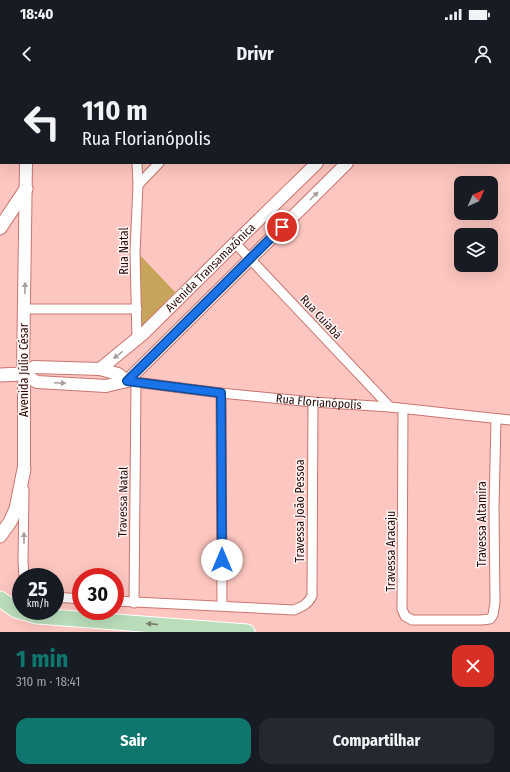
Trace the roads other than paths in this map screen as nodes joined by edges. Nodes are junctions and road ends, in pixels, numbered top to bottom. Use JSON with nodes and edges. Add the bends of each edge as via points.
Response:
{"nodes":[{"id":1,"x":26,"y":164,"type":"edge"},
{"id":2,"x":137,"y":164,"type":"edge"},
{"id":3,"x":158,"y":164,"type":"edge"},
{"id":4,"x":316,"y":164,"type":"edge"},
{"id":5,"x":346,"y":164,"type":"edge"},
{"id":6,"x":138,"y":185,"type":"junction"},
{"id":7,"x":26,"y":189,"type":"junction"},
{"id":8,"x":0,"y":228,"type":"edge"},
{"id":9,"x":234,"y":243,"type":"junction"},
{"id":10,"x":250,"y":259,"type":"junction"},
{"id":11,"x":137,"y":309,"type":"junction"},
{"id":12,"x":24,"y":310,"type":"junction"},
{"id":13,"x":137,"y":339,"type":"junction"},
{"id":14,"x":100,"y":369,"type":"junction"},
{"id":15,"x":0,"y":375,"type":"edge"},
{"id":16,"x":23,"y":376,"type":"junction"},
{"id":17,"x":132,"y":382,"type":"junction"},
{"id":18,"x":221,"y":393,"type":"junction"},
{"id":19,"x":313,"y":402,"type":"junction"},
{"id":20,"x":390,"y":407,"type":"junction"},
{"id":21,"x":403,"y":410,"type":"junction"},
{"id":22,"x":496,"y":419,"type":"junction"},
{"id":23,"x":510,"y":420,"type":"edge"},
{"id":24,"x":24,"y":469,"type":"junction"},
{"id":25,"x":0,"y":536,"type":"edge"},
{"id":26,"x":24,"y":568,"type":"edge"},
{"id":27,"x":0,"y":599,"type":"edge"},
{"id":28,"x":124,"y":602,"type":"edge"},
{"id":29,"x":134,"y":603,"type":"junction"},
{"id":30,"x":222,"y":606,"type":"junction"},
{"id":31,"x":480,"y":620,"type":"joint"},
{"id":32,"x":247,"y":632,"type":"edge"}],
"edges":[{"from":1,"to":7,"type":"street","name":"Avenida Júlio César"},
{"from":2,"to":6,"type":"street","name":"Rua Natal"},
{"from":3,"to":6,"type":"street"},
{"from":4,"to":9,"type":"street","name":"Avenida Transamazônica"},
{"from":10,"to":5,"type":"street","name":"Avenida Transamazônica","one_way":true},
{"from":6,"to":11,"type":"street","name":"Rua Natal","via":[[135,252]]},
{"from":7,"to":8,"type":"main road"},
{"from":12,"to":7,"type":"street","name":"Avenida Júlio César","one_way":true},
{"from":9,"to":10,"type":"street","name":"Rua Cuiabá"},
{"from":9,"to":13,"type":"street","name":"Avenida Transamazônica"},
{"from":10,"to":17,"type":"street","name":"Avenida Transamazônica"},
{"from":10,"to":20,"type":"street","name":"Rua Cuiabá"},
{"from":11,"to":12,"type":"street"},
{"from":11,"to":13,"type":"street","name":"Rua Natal"},
{"from":12,"to":16,"type":"street","name":"Avenida Júlio César"},
{"from":13,"to":14,"type":"street","name":"Avenida Transamazônica","one_way":true},
{"from":14,"to":16,"type":"street","name":"Rua Florianópolis","via":[[34,368]]},
{"from":14,"to":17,"type":"street","name":"Rua Florianópolis","via":[[118,374]]},
{"from":15,"to":16,"type":"main road"},
{"from":16,"to":17,"type":"street","name":"Rua Florianópolis","one_way":true,"via":[[37,382],[106,386]]},
{"from":16,"to":24,"type":"street","name":"Avenida Júlio César"},
{"from":17,"to":18,"type":"street","name":"Rua Florianópolis"},
{"from":17,"to":29,"type":"street","name":"Travessa Natal"},
{"from":18,"to":19,"type":"street","name":"Rua Florianópolis"},
{"from":18,"to":30,"type":"street"},
{"from":19,"to":20,"type":"street","name":"Rua Florianópolis"},
{"from":19,"to":30,"type":"street","name":"Travessa João Pessoa","via":[[312,596],[306,604],[294,610]]},
{"from":20,"to":21,"type":"street","name":"Rua Florianópolis"},
{"from":21,"to":22,"type":"street","name":"Rua Florianópolis"},
{"from":21,"to":31,"type":"street","name":"Travessa Aracaju","via":[[403,614],[412,620]]},
{"from":22,"to":23,"type":"street","name":"Rua Florianópolis"},
{"from":22,"to":31,"type":"street","name":"Travessa Altamira","via":[[495,602],[491,617]]},
{"from":24,"to":25,"type":"main road","via":[[16,509]]},
{"from":26,"to":24,"type":"street","name":"Avenida Júlio César","one_way":true},
{"from":32,"to":27,"type":"main road","one_way":true,"via":[[37,616],[16,610]]},
{"from":28,"to":29,"type":"street"},
{"from":29,"to":30,"type":"street"}]}
